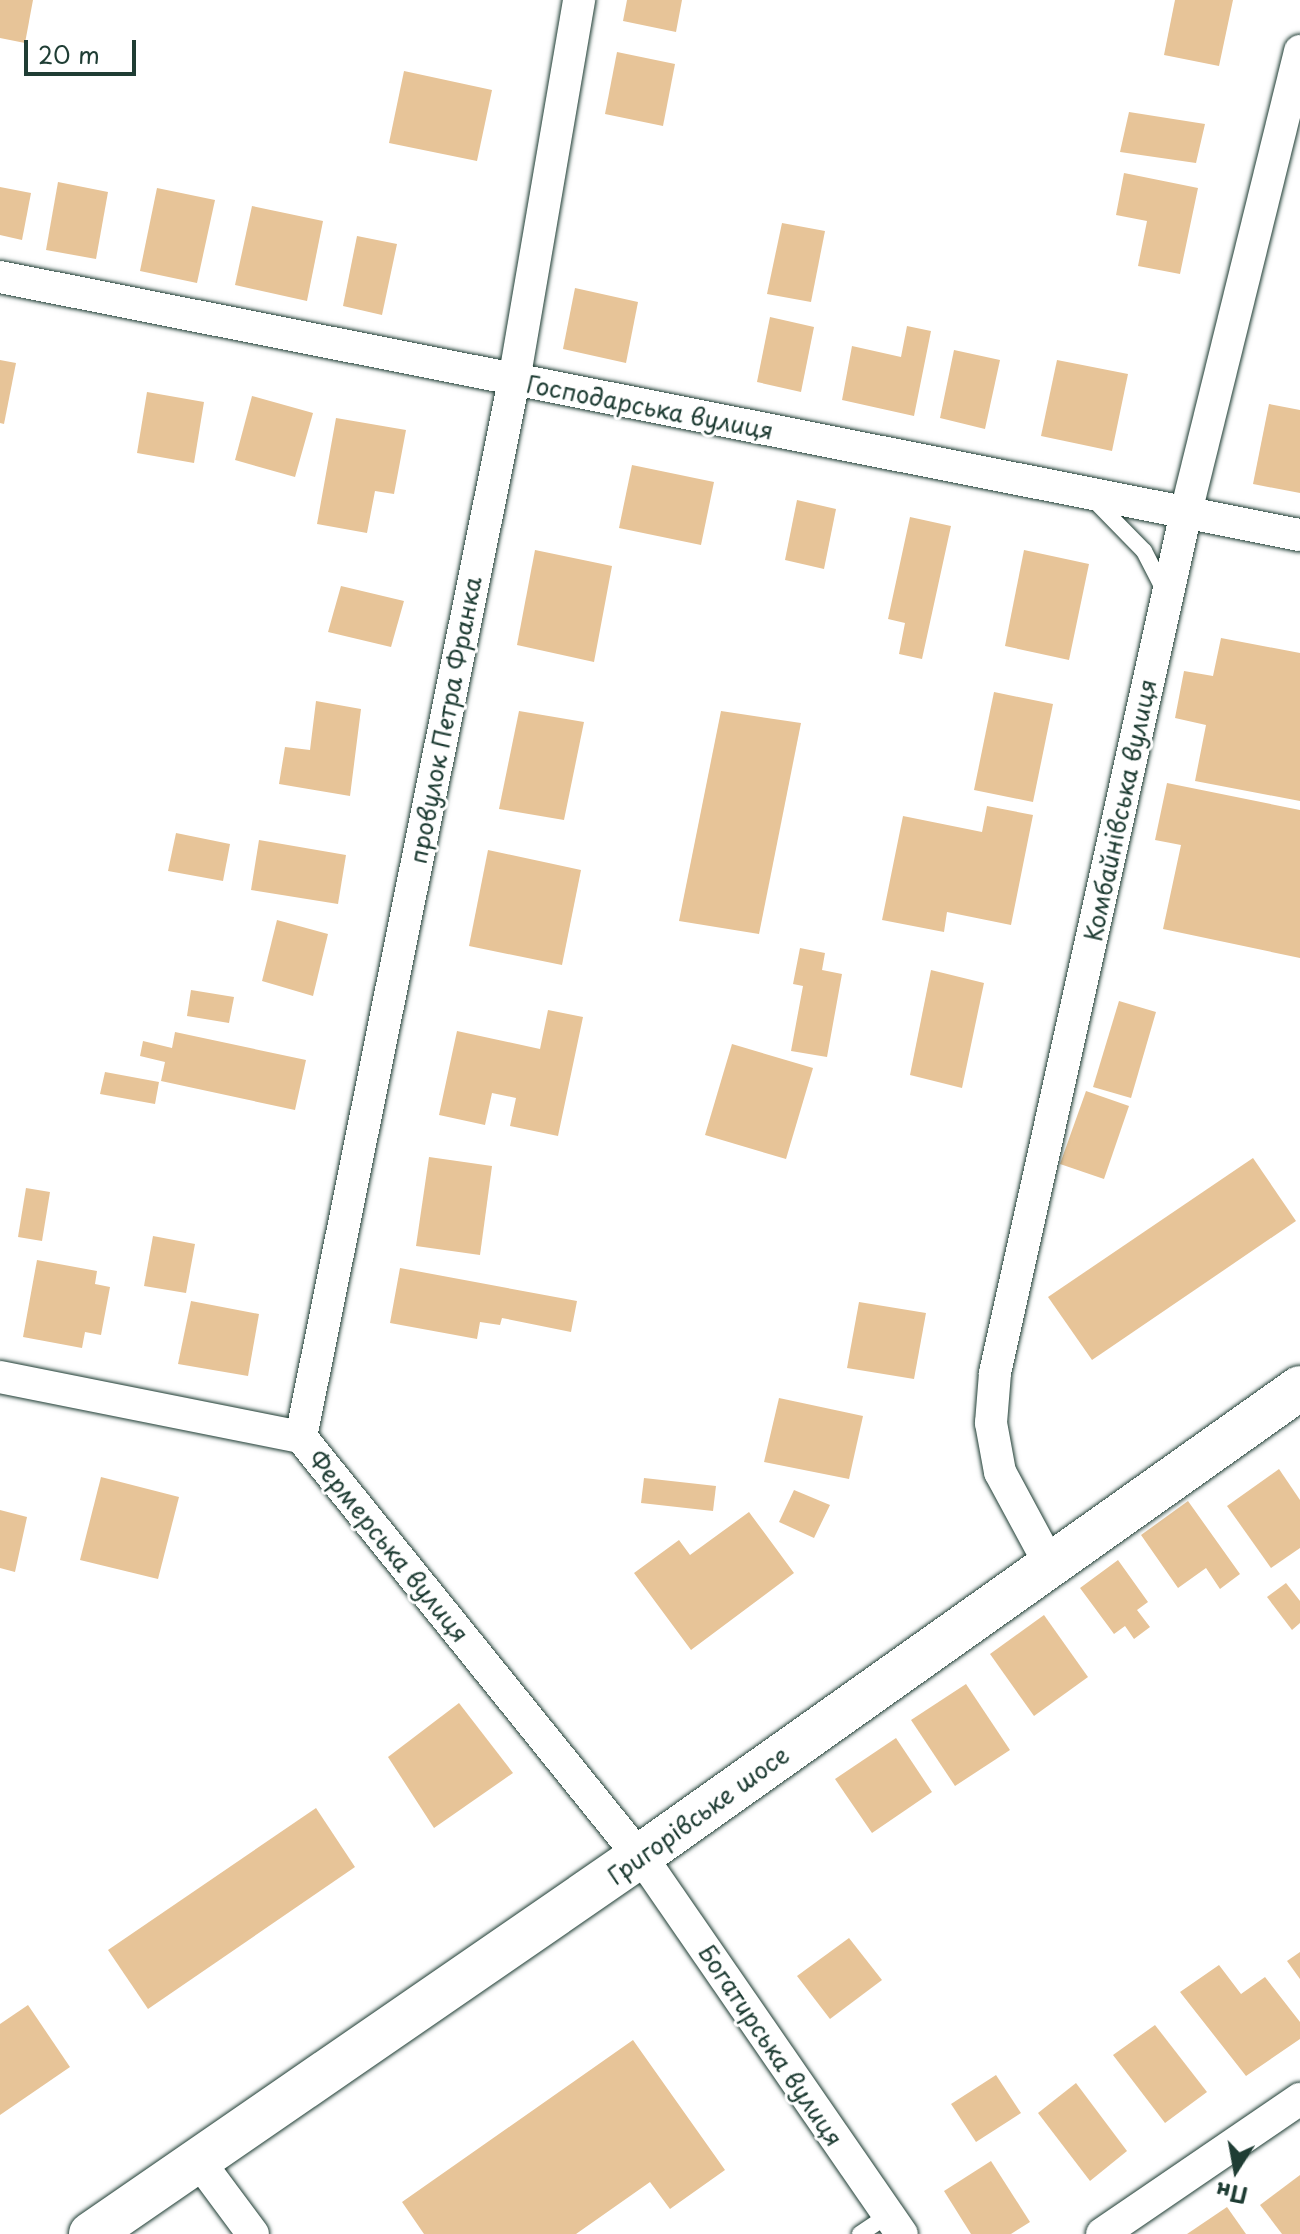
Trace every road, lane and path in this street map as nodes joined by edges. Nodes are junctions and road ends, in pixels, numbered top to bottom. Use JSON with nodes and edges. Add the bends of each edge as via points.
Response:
{"nodes":[{"id":1,"x":579,"y":0,"type":"edge"},
{"id":2,"x":1300,"y":51,"type":"edge"},
{"id":3,"x":0,"y":277,"type":"edge"},
{"id":4,"x":514,"y":381,"type":"junction"},
{"id":5,"x":1088,"y":493,"type":"junction"},
{"id":6,"x":1186,"y":512,"type":"junction"},
{"id":7,"x":1300,"y":535,"type":"edge"},
{"id":8,"x":1167,"y":595,"type":"junction"},
{"id":9,"x":0,"y":1377,"type":"edge"},
{"id":10,"x":1300,"y":1388,"type":"edge"},
{"id":11,"x":301,"y":1437,"type":"junction"},
{"id":12,"x":1049,"y":1563,"type":"junction"},
{"id":13,"x":640,"y":1856,"type":"junction"},
{"id":14,"x":1300,"y":2099,"type":"edge"},
{"id":15,"x":198,"y":2160,"type":"junction"},
{"id":16,"x":895,"y":2224,"type":"edge"},
{"id":17,"x":91,"y":2234,"type":"edge"},
{"id":18,"x":253,"y":2234,"type":"edge"},
{"id":19,"x":860,"y":2234,"type":"edge"},
{"id":20,"x":1102,"y":2234,"type":"edge"}],
"edges":[{"from":1,"to":4,"type":"street","name":"провулок Петра Франка"},
{"from":2,"to":6,"type":"street","name":"Комбайнівська вулиця"},
{"from":3,"to":4,"type":"street","name":"Господарська вулиця"},
{"from":4,"to":5,"type":"street","name":"Господарська вулиця"},
{"from":4,"to":11,"type":"street","name":"провулок Петра Франка"},
{"from":5,"to":6,"type":"street","name":"Господарська вулиця"},
{"from":5,"to":8,"type":"lane","via":[[1144,551]]},
{"from":6,"to":7,"type":"street","name":"Господарська вулиця"},
{"from":6,"to":8,"type":"street","name":"Комбайнівська вулиця"},
{"from":8,"to":12,"type":"street","name":"Комбайнівська вулиця","via":[[995,1373],[991,1423],[1000,1472]]},
{"from":9,"to":11,"type":"street","name":"Фермерська вулиця"},
{"from":10,"to":12,"type":"street","name":"Григорівське шосе"},
{"from":11,"to":13,"type":"street","name":"Фермерська вулиця"},
{"from":12,"to":13,"type":"street","name":"Григорівське шосе"},
{"from":13,"to":15,"type":"street","name":"Григорівське шосе"},
{"from":13,"to":16,"type":"street","name":"Богатирська вулиця"},
{"from":14,"to":20,"type":"street"},
{"from":15,"to":17,"type":"street","name":"Григорівське шосе"},
{"from":15,"to":18,"type":"street"},
{"from":16,"to":19,"type":"lane"}]}
